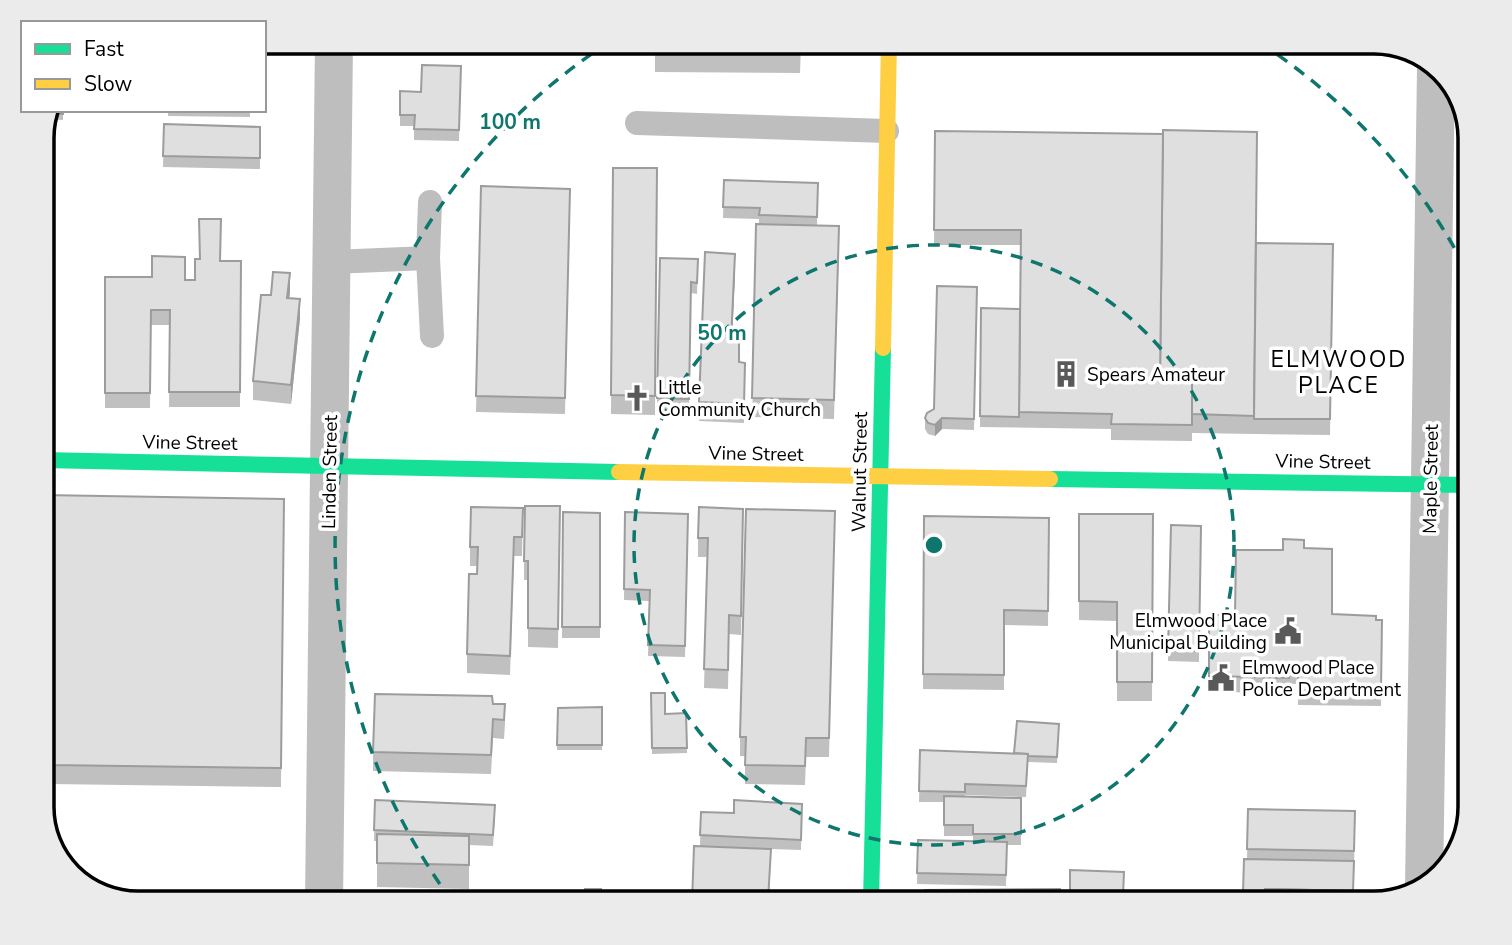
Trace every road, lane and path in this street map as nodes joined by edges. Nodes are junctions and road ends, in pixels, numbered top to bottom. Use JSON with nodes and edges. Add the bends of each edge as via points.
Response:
{"nodes":[{"id":1,"x":334,"y":54,"type":"edge"},
{"id":2,"x":889,"y":54,"type":"edge"},
{"id":3,"x":1436,"y":82,"type":"edge"},
{"id":4,"x":636,"y":123,"type":"dead end"},
{"id":5,"x":887,"y":131,"type":"junction"},
{"id":6,"x":430,"y":202,"type":"dead end"},
{"id":7,"x":428,"y":258,"type":"junction"},
{"id":8,"x":332,"y":262,"type":"junction"},
{"id":9,"x":432,"y":336,"type":"dead end"},
{"id":10,"x":54,"y":460,"type":"edge"},
{"id":11,"x":329,"y":466,"type":"junction"},
{"id":12,"x":880,"y":476,"type":"junction"},
{"id":13,"x":1430,"y":484,"type":"junction"},
{"id":14,"x":1458,"y":485,"type":"edge"},
{"id":15,"x":1424,"y":874,"type":"edge"},
{"id":16,"x":324,"y":891,"type":"edge"},
{"id":17,"x":871,"y":891,"type":"edge"}],
"edges":[{"from":1,"to":8,"type":"street","name":"Linden Street"},
{"from":2,"to":5,"type":"main road","name":"Walnut Street"},
{"from":3,"to":13,"type":"street","name":"Maple Street"},
{"from":4,"to":5,"type":"lane"},
{"from":5,"to":12,"type":"main road","name":"Walnut Street"},
{"from":6,"to":7,"type":"lane"},
{"from":7,"to":8,"type":"lane"},
{"from":7,"to":9,"type":"lane"},
{"from":8,"to":11,"type":"street","name":"Linden Street"},
{"from":10,"to":11,"type":"main road","name":"Vine Street"},
{"from":11,"to":12,"type":"main road","name":"Vine Street"},
{"from":11,"to":16,"type":"street","name":"Linden Street"},
{"from":12,"to":13,"type":"main road","name":"Vine Street"},
{"from":12,"to":17,"type":"main road","name":"Walnut Street"},
{"from":13,"to":14,"type":"main road","name":"Vine Street"},
{"from":13,"to":15,"type":"street","name":"Maple Street"}]}
